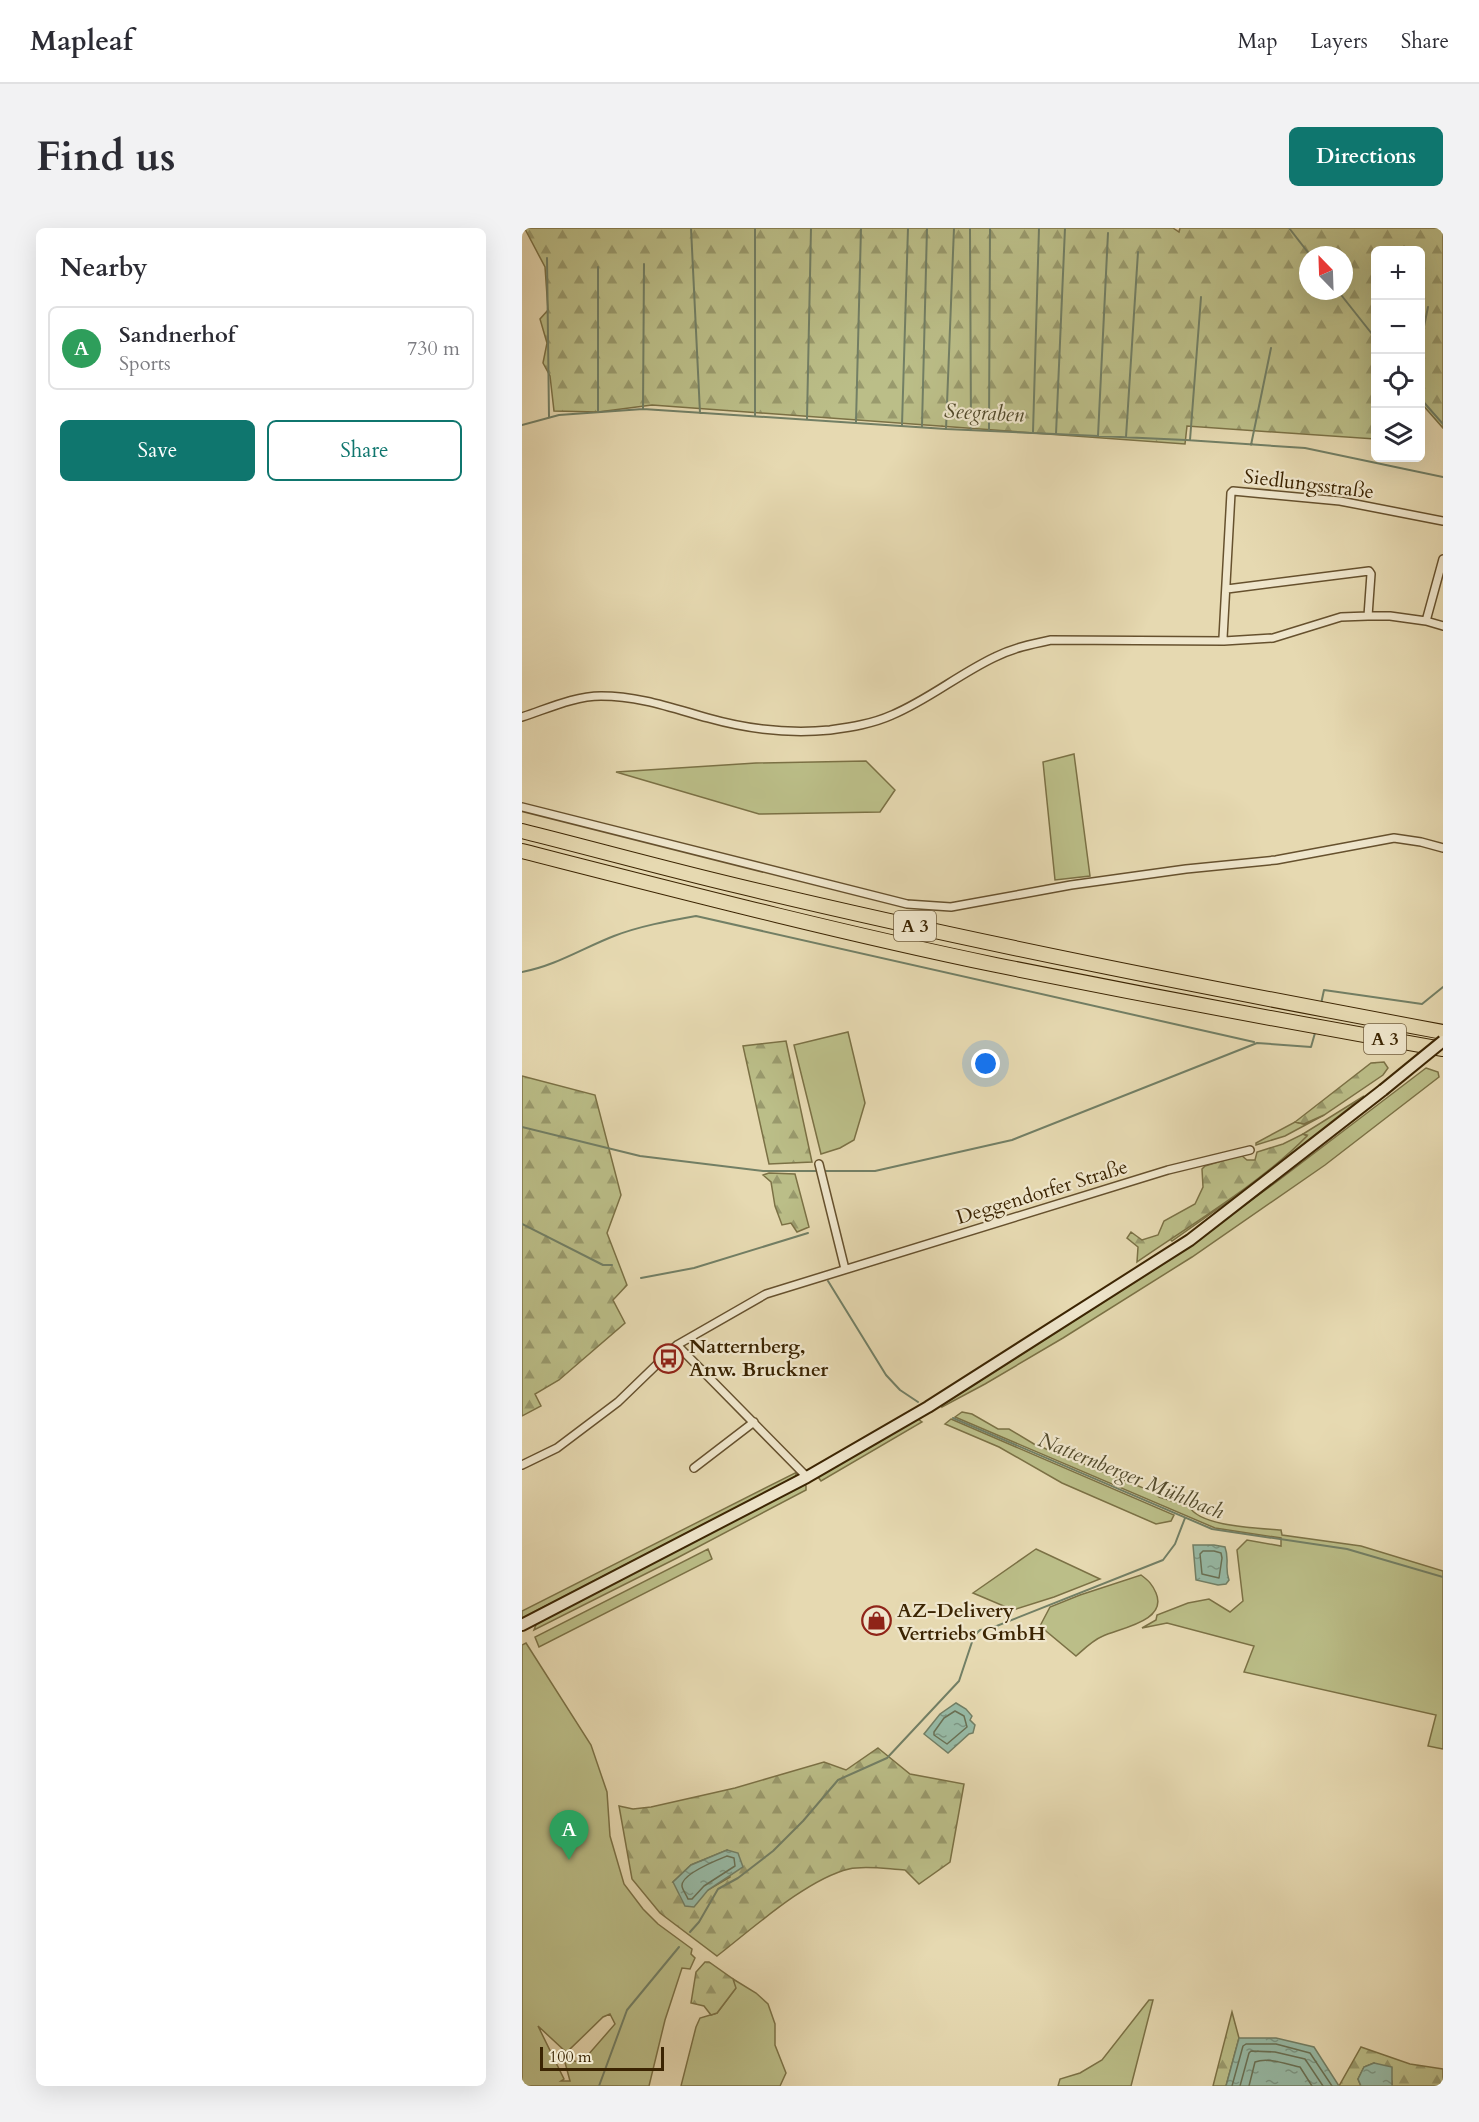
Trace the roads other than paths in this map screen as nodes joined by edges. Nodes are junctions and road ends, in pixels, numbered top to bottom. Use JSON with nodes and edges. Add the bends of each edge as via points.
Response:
{"nodes":[{"id":1,"x":1443,"y":521,"type":"edge"},
{"id":2,"x":1443,"y":559,"type":"edge"},
{"id":3,"x":1227,"y":589,"type":"junction"},
{"id":4,"x":1368,"y":616,"type":"junction"},
{"id":5,"x":1426,"y":621,"type":"junction"},
{"id":6,"x":1443,"y":626,"type":"edge"},
{"id":7,"x":1224,"y":641,"type":"junction"},
{"id":8,"x":522,"y":717,"type":"edge"},
{"id":9,"x":522,"y":807,"type":"edge"},
{"id":10,"x":522,"y":831,"type":"edge"},
{"id":11,"x":1443,"y":848,"type":"edge"},
{"id":12,"x":522,"y":851,"type":"edge"},
{"id":13,"x":1443,"y":1032,"type":"edge"},
{"id":14,"x":1443,"y":1041,"type":"edge"},
{"id":15,"x":1443,"y":1049,"type":"edge"},
{"id":16,"x":1250,"y":1150,"type":"dead end"},
{"id":17,"x":820,"y":1169,"type":"dead end"},
{"id":18,"x":845,"y":1269,"type":"junction"},
{"id":19,"x":677,"y":1345,"type":"junction"},
{"id":20,"x":754,"y":1422,"type":"junction"},
{"id":21,"x":522,"y":1465,"type":"edge"},
{"id":22,"x":694,"y":1468,"type":"dead end"},
{"id":23,"x":807,"y":1477,"type":"junction"},
{"id":24,"x":522,"y":1625,"type":"edge"}],
"edges":[{"from":1,"to":3,"type":"street","name":"Siedlungsstraße","via":[[1340,501],[1233,491]]},
{"from":2,"to":5,"type":"street"},
{"from":3,"to":4,"type":"street","via":[[1369,570]]},
{"from":3,"to":7,"type":"street","name":"Siedlungsstraße"},
{"from":4,"to":5,"type":"street"},
{"from":4,"to":7,"type":"street","via":[[1341,617],[1273,638]]},
{"from":5,"to":6,"type":"street"},
{"from":7,"to":8,"type":"street","via":[[1070,639],[1024,646],[995,657],[890,716],[861,726],[826,730],[748,727],[656,702],[599,696]]},
{"from":9,"to":11,"type":"street","via":[[907,904],[951,907],[1071,885],[1276,860],[1395,838]]},
{"from":10,"to":13,"type":"highway","number":"A 3","via":[[738,886],[973,939]]},
{"from":12,"to":15,"type":"highway","number":"A 3","via":[[994,964]]},
{"from":14,"to":23,"type":"main road","bridge":true,"via":[[1190,1240],[928,1407]]},
{"from":16,"to":18,"type":"street","name":"Deggendorfer Straße","via":[[1168,1170]]},
{"from":17,"to":18,"type":"street"},
{"from":18,"to":19,"type":"street","name":"Deggendorfer Straße","via":[[766,1294]]},
{"from":19,"to":20,"type":"street"},
{"from":19,"to":21,"type":"street","name":"Deggendorfer Straße","via":[[618,1402],[557,1448]]},
{"from":20,"to":22,"type":"street"},
{"from":20,"to":23,"type":"street"},
{"from":23,"to":24,"type":"main road"}]}
